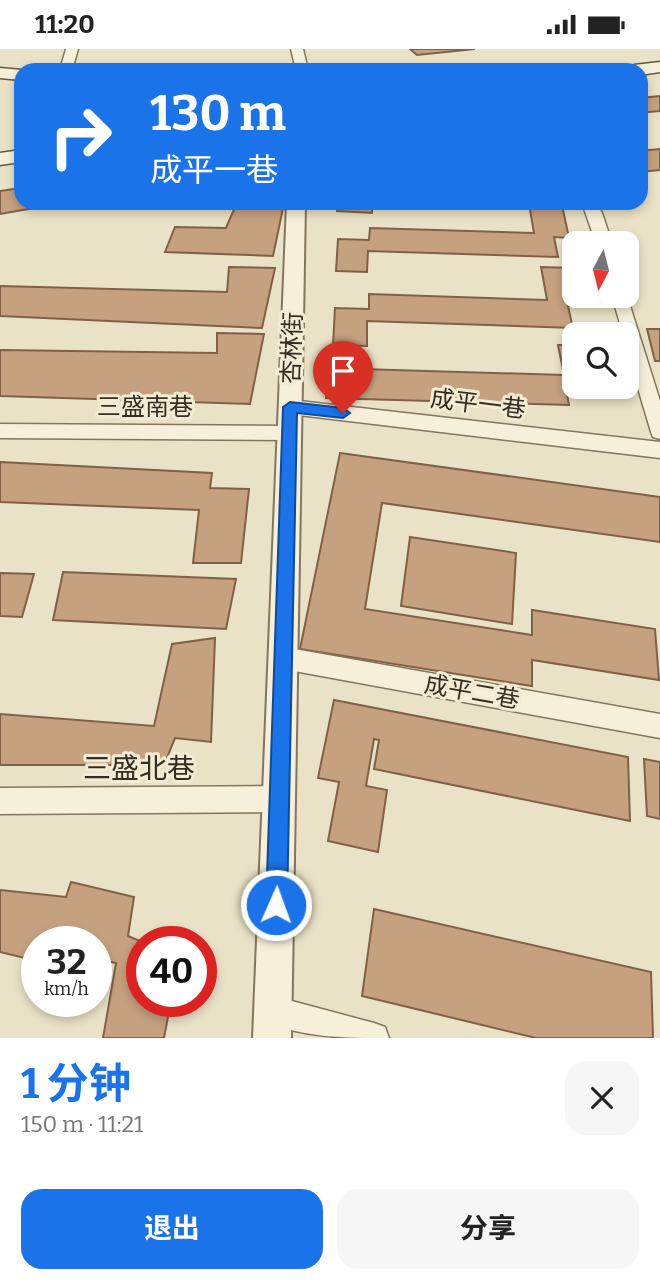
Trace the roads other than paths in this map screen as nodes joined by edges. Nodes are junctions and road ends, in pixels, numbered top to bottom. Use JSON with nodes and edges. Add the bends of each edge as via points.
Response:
{"nodes":[{"id":1,"x":296,"y":210,"type":"edge"},
{"id":2,"x":593,"y":210,"type":"edge"},
{"id":3,"x":600,"y":231,"type":"edge"},
{"id":4,"x":624,"y":308,"type":"edge"},
{"id":5,"x":290,"y":420,"type":"junction"},
{"id":6,"x":0,"y":431,"type":"edge"},
{"id":7,"x":660,"y":432,"type":"edge"},
{"id":8,"x":660,"y":450,"type":"edge"},
{"id":9,"x":283,"y":659,"type":"junction"},
{"id":10,"x":660,"y":726,"type":"edge"},
{"id":11,"x":279,"y":799,"type":"junction"},
{"id":12,"x":0,"y":801,"type":"edge"},
{"id":13,"x":273,"y":1025,"type":"edge"},
{"id":14,"x":374,"y":1038,"type":"edge"}],
"edges":[{"from":1,"to":5,"type":"street","name":"杏林街"},
{"from":2,"to":3,"type":"street"},
{"from":4,"to":7,"type":"street"},
{"from":5,"to":6,"type":"street","name":"三盛南巷"},
{"from":5,"to":8,"type":"street","name":"成平一巷"},
{"from":5,"to":9,"type":"street","name":"杏林街"},
{"from":9,"to":10,"type":"street","name":"成平二巷"},
{"from":9,"to":11,"type":"street","name":"杏林街"},
{"from":11,"to":12,"type":"street","name":"三盛北巷"},
{"from":11,"to":13,"type":"street","name":"杏林街"},
{"from":13,"to":14,"type":"street"}]}
